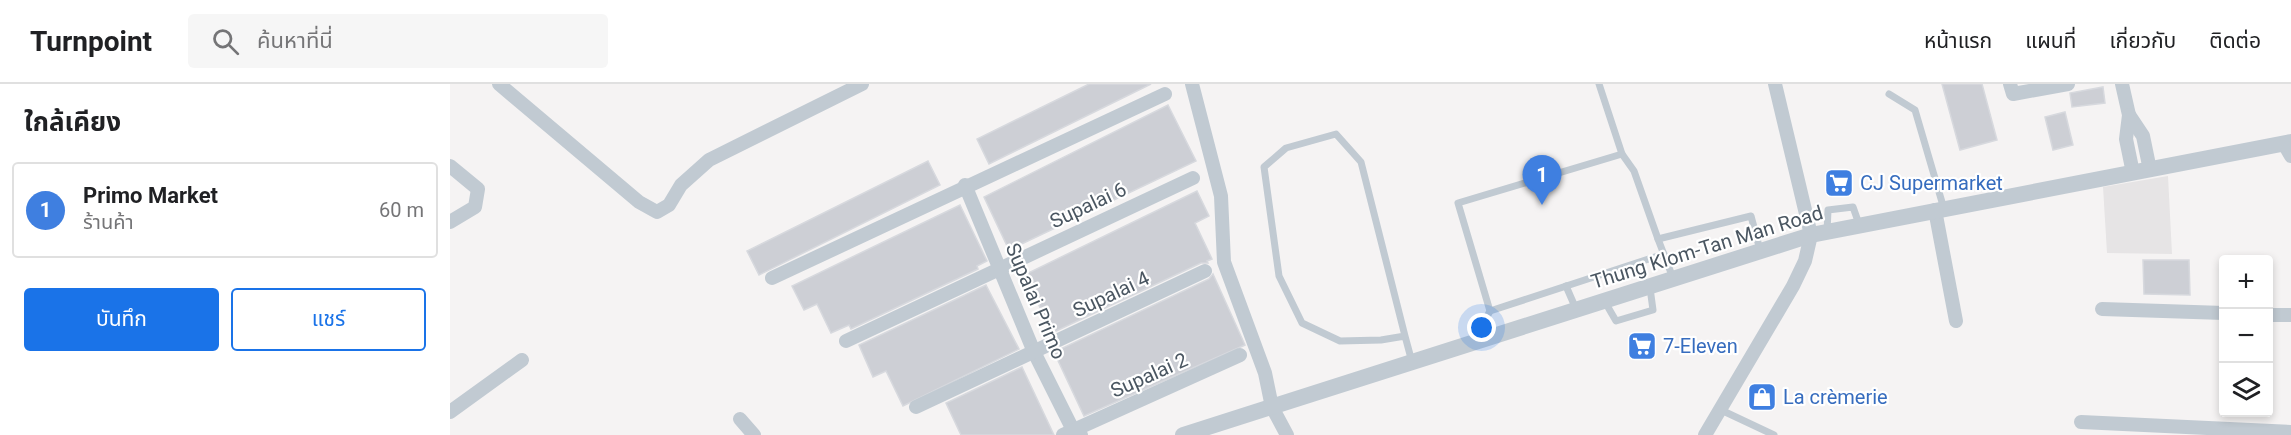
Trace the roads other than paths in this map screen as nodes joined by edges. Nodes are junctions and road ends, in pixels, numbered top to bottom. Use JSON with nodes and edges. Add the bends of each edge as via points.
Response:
{"nodes":[{"id":1,"x":499,"y":84,"type":"edge"},
{"id":2,"x":862,"y":84,"type":"edge"},
{"id":3,"x":1192,"y":84,"type":"edge"},
{"id":4,"x":1599,"y":84,"type":"edge"},
{"id":5,"x":1775,"y":84,"type":"edge"},
{"id":6,"x":2068,"y":84,"type":"edge"},
{"id":7,"x":2122,"y":84,"type":"edge"},
{"id":8,"x":2011,"y":89,"type":"edge"},
{"id":9,"x":1165,"y":94,"type":"dead end"},
{"id":10,"x":1889,"y":94,"type":"dead end"},
{"id":11,"x":2289,"y":147,"type":"edge"},
{"id":12,"x":1622,"y":154,"type":"junction"},
{"id":13,"x":450,"y":166,"type":"edge"},
{"id":14,"x":2142,"y":171,"type":"junction"},
{"id":15,"x":1192,"y":178,"type":"dead end"},
{"id":16,"x":965,"y":185,"type":"junction"},
{"id":17,"x":1940,"y":210,"type":"junction"},
{"id":18,"x":450,"y":222,"type":"edge"},
{"id":19,"x":1819,"y":233,"type":"junction"},
{"id":20,"x":1658,"y":239,"type":"junction"},
{"id":21,"x":1760,"y":250,"type":"junction"},
{"id":22,"x":1664,"y":254,"type":"junction"},
{"id":23,"x":1000,"y":267,"type":"junction"},
{"id":24,"x":1205,"y":271,"type":"dead end"},
{"id":25,"x":772,"y":278,"type":"dead end"},
{"id":26,"x":1673,"y":278,"type":"junction"},
{"id":27,"x":1649,"y":285,"type":"junction"},
{"id":28,"x":1566,"y":286,"type":"junction"},
{"id":29,"x":1604,"y":300,"type":"junction"},
{"id":30,"x":1575,"y":309,"type":"junction"},
{"id":31,"x":2102,"y":309,"type":"dead end"},
{"id":32,"x":1490,"y":312,"type":"junction"},
{"id":33,"x":2219,"y":313,"type":"edge"},
{"id":34,"x":2273,"y":315,"type":"edge"},
{"id":35,"x":2291,"y":315,"type":"edge"},
{"id":36,"x":1956,"y":321,"type":"dead end"},
{"id":37,"x":1405,"y":336,"type":"junction"},
{"id":38,"x":1487,"y":337,"type":"junction"},
{"id":39,"x":846,"y":341,"type":"dead end"},
{"id":40,"x":1034,"y":352,"type":"junction"},
{"id":41,"x":1240,"y":355,"type":"dead end"},
{"id":42,"x":522,"y":360,"type":"dead end"},
{"id":43,"x":1412,"y":362,"type":"junction"},
{"id":44,"x":916,"y":407,"type":"dead end"},
{"id":45,"x":1272,"y":407,"type":"junction"},
{"id":46,"x":1721,"y":410,"type":"junction"},
{"id":47,"x":450,"y":412,"type":"edge"},
{"id":48,"x":740,"y":419,"type":"dead end"},
{"id":49,"x":2081,"y":422,"type":"dead end"},
{"id":50,"x":2291,"y":432,"type":"edge"},
{"id":51,"x":1072,"y":434,"type":"edge"},
{"id":52,"x":1190,"y":434,"type":"edge"},
{"id":53,"x":754,"y":435,"type":"edge"},
{"id":54,"x":1287,"y":435,"type":"edge"},
{"id":55,"x":1705,"y":435,"type":"edge"},
{"id":56,"x":1774,"y":435,"type":"edge"}],
"edges":[{"from":1,"to":2,"type":"street","via":[[639,202],[657,212],[669,205],[681,185],[709,160]]},
{"from":3,"to":45,"type":"street","via":[[1221,196],[1224,262],[1258,351]]},
{"from":4,"to":12,"type":"lane"},
{"from":5,"to":19,"type":"street"},
{"from":6,"to":8,"type":"street"},
{"from":7,"to":14,"type":"street","via":[[2129,115],[2126,139]]},
{"from":9,"to":16,"type":"street"},
{"from":10,"to":17,"type":"lane","via":[[1915,110]]},
{"from":11,"to":14,"type":"street","name":"Thung Klom-Tan Man Road"},
{"from":12,"to":20,"type":"lane","via":[[1634,171]]},
{"from":12,"to":32,"type":"lane","via":[[1458,203]]},
{"from":13,"to":18,"type":"street","via":[[478,189],[475,207]]},
{"from":14,"to":17,"type":"street","name":"Thung Klom-Tan Man Road"},
{"from":15,"to":23,"type":"street","name":"Supalai 6"},
{"from":16,"to":23,"type":"street","name":"Supalai Primo"},
{"from":16,"to":25,"type":"street"},
{"from":17,"to":19,"type":"street","name":"Thung Klom-Tan Man Road"},
{"from":17,"to":36,"type":"street"},
{"from":19,"to":21,"type":"street","name":"Thung Klom-Tan Man Road"},
{"from":19,"to":46,"type":"street"},
{"from":20,"to":21,"type":"lane","via":[[1751,216]]},
{"from":20,"to":22,"type":"lane"},
{"from":21,"to":26,"type":"street","name":"Thung Klom-Tan Man Road"},
{"from":22,"to":26,"type":"lane"},
{"from":22,"to":28,"type":"lane"},
{"from":23,"to":39,"type":"street","name":"Supalai 6"},
{"from":23,"to":40,"type":"street","name":"Supalai Primo"},
{"from":24,"to":40,"type":"street","name":"Supalai 4"},
{"from":26,"to":27,"type":"street","name":"Thung Klom-Tan Man Road"},
{"from":27,"to":29,"type":"street","name":"Thung Klom-Tan Man Road"},
{"from":27,"to":29,"type":"lane","via":[[1653,310],[1616,321]]},
{"from":28,"to":30,"type":"lane"},
{"from":28,"to":32,"type":"lane"},
{"from":29,"to":30,"type":"street","name":"Thung Klom-Tan Man Road"},
{"from":30,"to":38,"type":"street","name":"Thung Klom-Tan Man Road"},
{"from":31,"to":33,"type":"street"},
{"from":32,"to":38,"type":"lane","via":[[1483,324]]},
{"from":34,"to":35,"type":"street"},
{"from":37,"to":37,"type":"lane","via":[[1362,162],[1336,134],[1286,147],[1264,167],[1279,276],[1302,323],[1340,341]]},
{"from":37,"to":43,"type":"lane"},
{"from":38,"to":43,"type":"street","name":"Thung Klom-Tan Man Road"},
{"from":40,"to":44,"type":"street","name":"Supalai 4"},
{"from":40,"to":51,"type":"street","name":"Supalai Primo"},
{"from":41,"to":51,"type":"street","name":"Supalai 2"},
{"from":42,"to":47,"type":"street"},
{"from":43,"to":45,"type":"street","name":"Thung Klom-Tan Man Road"},
{"from":45,"to":52,"type":"street","name":"Thung Klom-Tan Man Road"},
{"from":45,"to":54,"type":"street"},
{"from":46,"to":55,"type":"street"},
{"from":46,"to":56,"type":"lane"},
{"from":48,"to":53,"type":"street"},
{"from":49,"to":50,"type":"street"}]}
